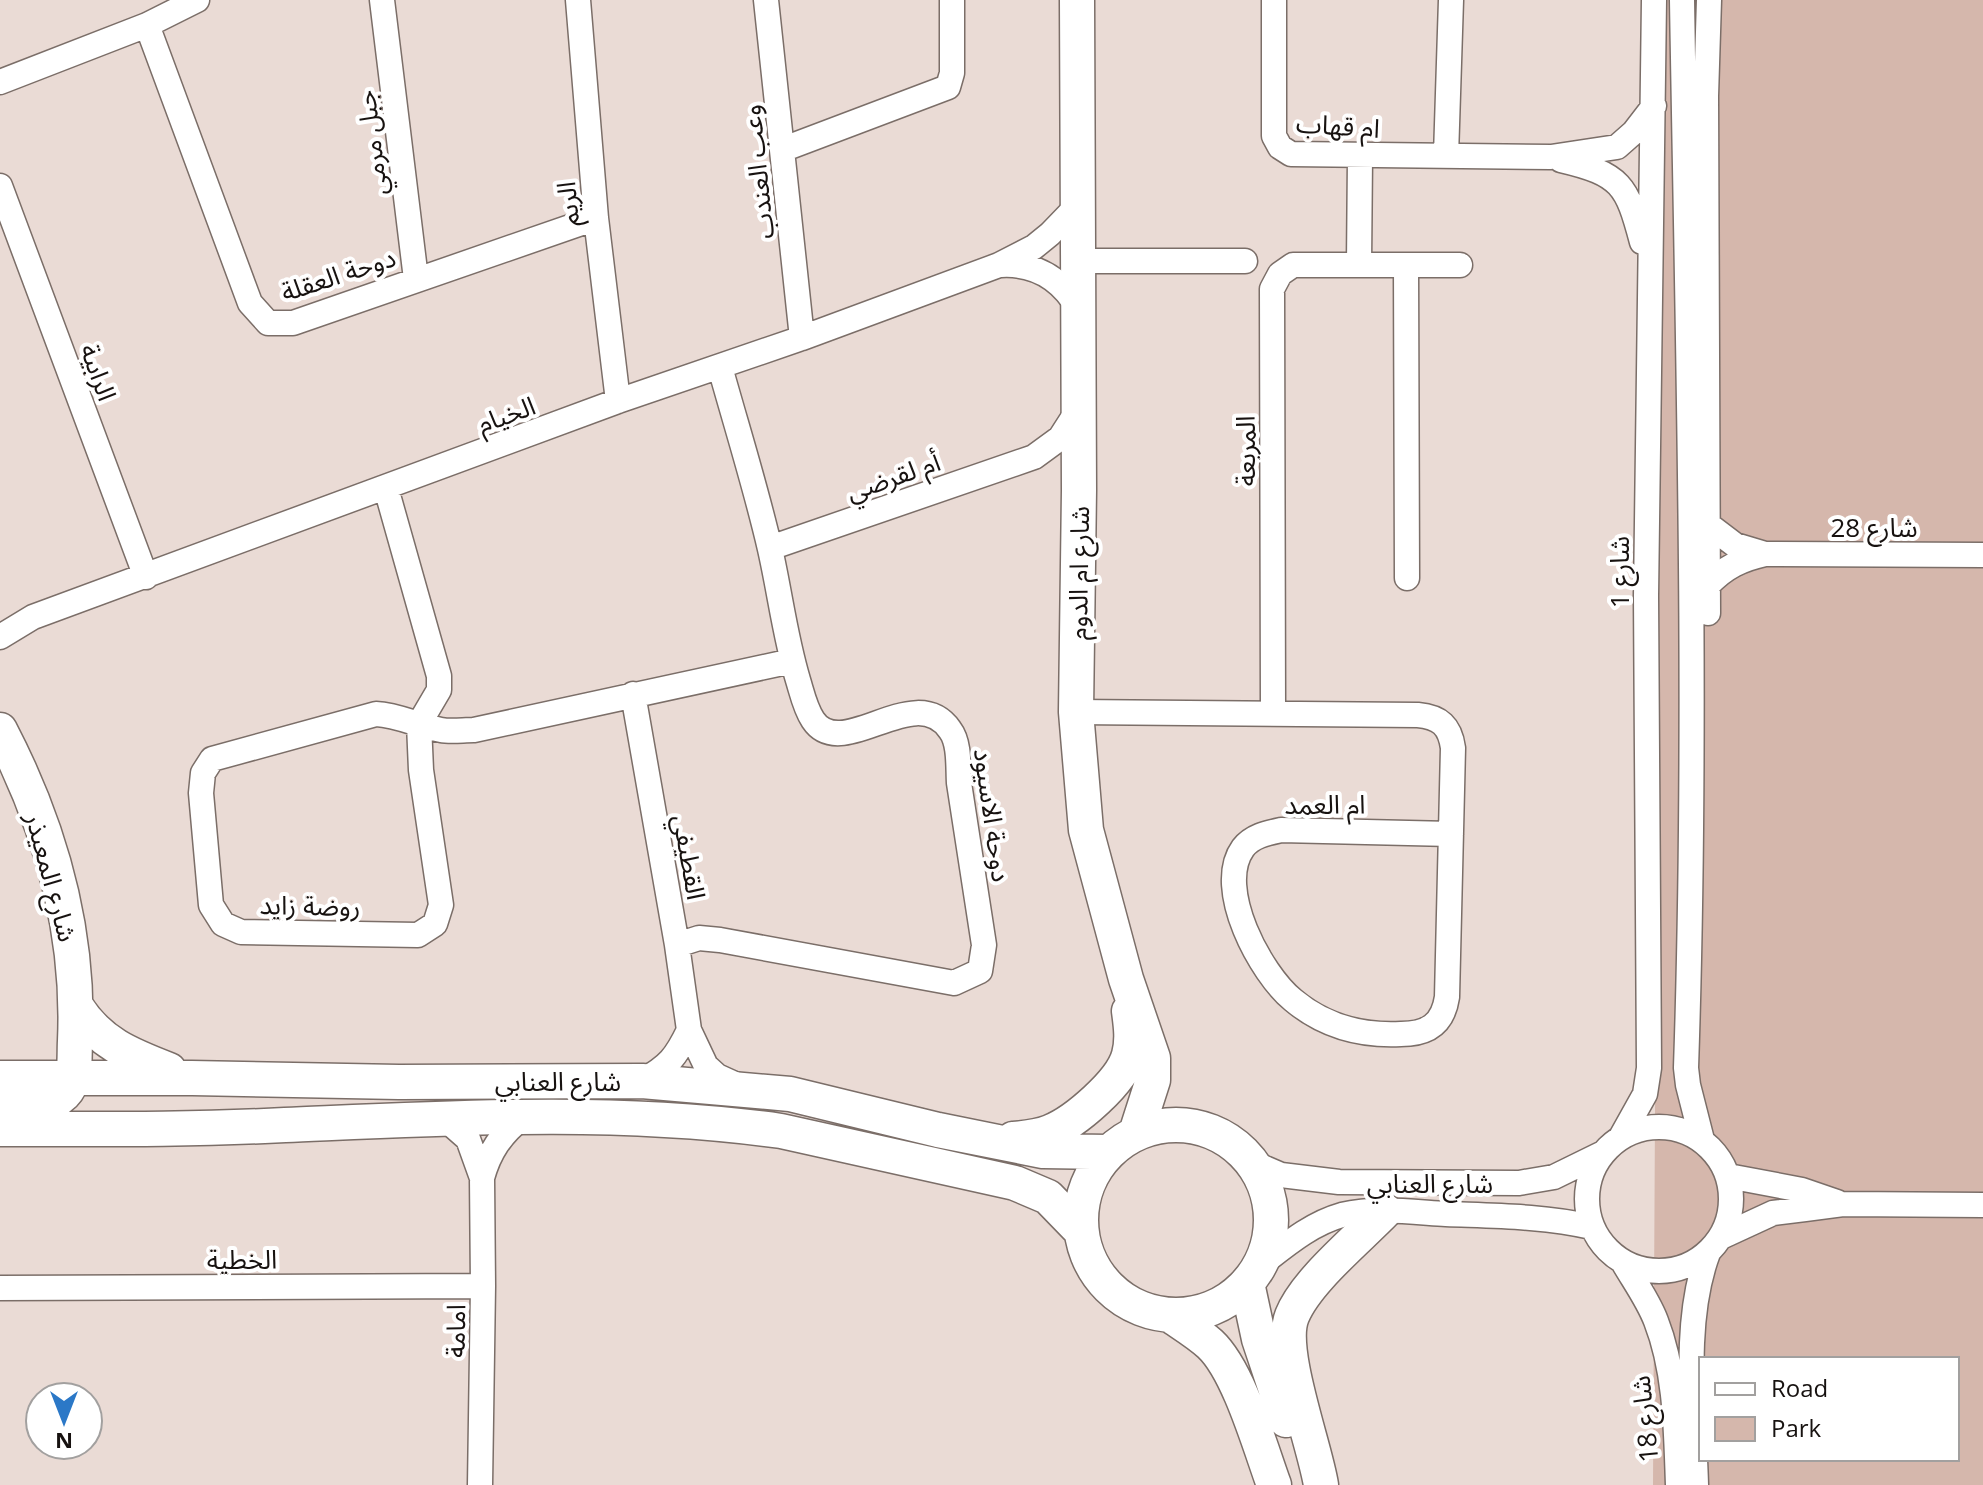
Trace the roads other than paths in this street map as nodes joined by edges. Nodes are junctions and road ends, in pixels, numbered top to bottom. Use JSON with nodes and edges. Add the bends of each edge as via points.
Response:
{"nodes":[{"id":1,"x":197,"y":0,"type":"edge"},
{"id":2,"x":382,"y":0,"type":"edge"},
{"id":3,"x":578,"y":0,"type":"edge"},
{"id":4,"x":766,"y":0,"type":"edge"},
{"id":5,"x":952,"y":0,"type":"edge"},
{"id":6,"x":1077,"y":0,"type":"edge"},
{"id":7,"x":1274,"y":0,"type":"edge"},
{"id":8,"x":1451,"y":0,"type":"edge"},
{"id":9,"x":1654,"y":0,"type":"edge"},
{"id":10,"x":1682,"y":0,"type":"edge"},
{"id":11,"x":1709,"y":0,"type":"edge"},
{"id":12,"x":147,"y":25,"type":"junction"},
{"id":13,"x":0,"y":82,"type":"edge"},
{"id":14,"x":1654,"y":106,"type":"junction"},
{"id":15,"x":784,"y":149,"type":"junction"},
{"id":16,"x":1446,"y":156,"type":"junction"},
{"id":17,"x":1360,"y":157,"type":"junction"},
{"id":18,"x":1551,"y":157,"type":"junction"},
{"id":19,"x":0,"y":186,"type":"edge"},
{"id":20,"x":1077,"y":206,"type":"junction"},
{"id":21,"x":596,"y":218,"type":"junction"},
{"id":22,"x":1077,"y":261,"type":"junction"},
{"id":23,"x":1245,"y":261,"type":"dead end"},
{"id":24,"x":1359,"y":264,"type":"junction"},
{"id":25,"x":999,"y":265,"type":"junction"},
{"id":26,"x":1406,"y":265,"type":"junction"},
{"id":27,"x":1460,"y":265,"type":"dead end"},
{"id":28,"x":1649,"y":267,"type":"junction"},
{"id":29,"x":416,"y":279,"type":"junction"},
{"id":30,"x":1078,"y":308,"type":"junction"},
{"id":31,"x":802,"y":338,"type":"junction"},
{"id":32,"x":720,"y":367,"type":"junction"},
{"id":33,"x":618,"y":401,"type":"junction"},
{"id":34,"x":1078,"y":410,"type":"junction"},
{"id":35,"x":1034,"y":457,"type":"junction"},
{"id":36,"x":386,"y":488,"type":"junction"},
{"id":37,"x":1079,"y":490,"type":"junction"},
{"id":38,"x":1710,"y":526,"type":"junction"},
{"id":39,"x":770,"y":548,"type":"junction"},
{"id":40,"x":1765,"y":554,"type":"junction"},
{"id":41,"x":1983,"y":555,"type":"edge"},
{"id":42,"x":146,"y":577,"type":"junction"},
{"id":43,"x":1407,"y":578,"type":"dead end"},
{"id":44,"x":1708,"y":585,"type":"junction"},
{"id":45,"x":33,"y":617,"type":"junction"},
{"id":46,"x":0,"y":620,"type":"edge"},
{"id":47,"x":0,"y":637,"type":"edge"},
{"id":48,"x":792,"y":661,"type":"junction"},
{"id":49,"x":633,"y":694,"type":"junction"},
{"id":50,"x":1076,"y":712,"type":"junction"},
{"id":51,"x":1273,"y":712,"type":"junction"},
{"id":52,"x":419,"y":724,"type":"junction"},
{"id":53,"x":0,"y":730,"type":"edge"},
{"id":54,"x":1451,"y":834,"type":"junction"},
{"id":55,"x":1691,"y":897,"type":"junction"},
{"id":56,"x":677,"y":945,"type":"junction"},
{"id":57,"x":1126,"y":979,"type":"junction"},
{"id":58,"x":76,"y":1006,"type":"junction"},
{"id":59,"x":689,"y":1030,"type":"junction"},
{"id":60,"x":0,"y":1078,"type":"edge"},
{"id":61,"x":192,"y":1078,"type":"junction"},
{"id":62,"x":73,"y":1079,"type":"junction"},
{"id":63,"x":642,"y":1081,"type":"junction"},
{"id":64,"x":399,"y":1082,"type":"junction"},
{"id":65,"x":745,"y":1089,"type":"junction"},
{"id":66,"x":0,"y":1107,"type":"edge"},
{"id":67,"x":443,"y":1117,"type":"junction"},
{"id":68,"x":523,"y":1117,"type":"junction"},
{"id":69,"x":0,"y":1129,"type":"edge"},
{"id":70,"x":109,"y":1129,"type":"junction"},
{"id":71,"x":1702,"y":1140,"type":"junction"},
{"id":72,"x":997,"y":1141,"type":"junction"},
{"id":73,"x":1122,"y":1143,"type":"junction"},
{"id":74,"x":1612,"y":1145,"type":"junction"},
{"id":75,"x":1253,"y":1163,"type":"junction"},
{"id":76,"x":1728,"y":1176,"type":"junction"},
{"id":77,"x":482,"y":1178,"type":"junction"},
{"id":78,"x":1843,"y":1204,"type":"junction"},
{"id":79,"x":1983,"y":1205,"type":"edge"},
{"id":80,"x":1385,"y":1211,"type":"junction"},
{"id":81,"x":1592,"y":1227,"type":"junction"},
{"id":82,"x":1080,"y":1230,"type":"junction"},
{"id":83,"x":1714,"y":1245,"type":"junction"},
{"id":84,"x":1623,"y":1262,"type":"junction"},
{"id":85,"x":1253,"y":1274,"type":"junction"},
{"id":86,"x":483,"y":1286,"type":"junction"},
{"id":87,"x":0,"y":1288,"type":"edge"},
{"id":88,"x":1170,"y":1315,"type":"junction"},
{"id":89,"x":480,"y":1485,"type":"edge"},
{"id":90,"x":1274,"y":1485,"type":"edge"},
{"id":91,"x":1309,"y":1485,"type":"edge"},
{"id":92,"x":1321,"y":1485,"type":"edge"},
{"id":93,"x":1678,"y":1485,"type":"edge"},
{"id":94,"x":1696,"y":1485,"type":"edge"}],
"edges":[{"from":1,"to":12,"type":"street"},
{"from":2,"to":29,"type":"street","name":"جبل مرمي"},
{"from":3,"to":21,"type":"street","name":"الريم"},
{"from":4,"to":15,"type":"street","name":"وعب العندب"},
{"from":5,"to":15,"type":"street","via":[[948,87]]},
{"from":6,"to":20,"type":"street","name":"شارع ام الدوم"},
{"from":7,"to":17,"type":"street","name":"ام قهاب","via":[[1274,136],[1280,147],[1291,154]]},
{"from":8,"to":16,"type":"street"},
{"from":9,"to":14,"type":"street","name":"شارع 1"},
{"from":10,"to":55,"type":"street"},
{"from":11,"to":38,"type":"street"},
{"from":12,"to":13,"type":"street"},
{"from":12,"to":29,"type":"street","name":"دوحة العقلة","via":[[250,303],[268,323],[293,323]]},
{"from":14,"to":18,"type":"street","name":"ام قهاب","via":[[1617,147]]},
{"from":14,"to":28,"type":"street","name":"شارع 1"},
{"from":15,"to":31,"type":"street","name":"وعب العندب"},
{"from":16,"to":17,"type":"street","name":"ام قهاب"},
{"from":16,"to":18,"type":"street","name":"ام قهاب"},
{"from":17,"to":24,"type":"street"},
{"from":18,"to":28,"type":"street","name":"ام قهاب","via":[[1591,167],[1618,183],[1633,207]]},
{"from":19,"to":42,"type":"street","name":"الرابية"},
{"from":20,"to":22,"type":"street","name":"شارع ام الدوم"},
{"from":20,"to":25,"type":"street","name":"الخيام","via":[[1034,247]]},
{"from":21,"to":29,"type":"street","name":"دوحة العقلة"},
{"from":21,"to":33,"type":"street","name":"الريم"},
{"from":22,"to":23,"type":"street"},
{"from":22,"to":30,"type":"street","name":"شارع ام الدوم"},
{"from":24,"to":26,"type":"street","name":"المربعة"},
{"from":24,"to":51,"type":"street","name":"المربعة","via":[[1293,265],[1272,289]]},
{"from":25,"to":30,"type":"street","name":"الخيام","via":[[1040,271],[1062,286]]},
{"from":25,"to":31,"type":"street","name":"الخيام"},
{"from":26,"to":27,"type":"street","name":"المربعة"},
{"from":26,"to":43,"type":"street"},
{"from":28,"to":74,"type":"street","name":"شارع 1","via":[[1649,1068],[1645,1094]]},
{"from":30,"to":34,"type":"street","name":"شارع ام الدوم"},
{"from":31,"to":32,"type":"street","name":"الخيام"},
{"from":32,"to":33,"type":"street","name":"الخيام"},
{"from":32,"to":39,"type":"street","name":"دوحة الاسيود"},
{"from":33,"to":36,"type":"street","name":"الخيام"},
{"from":34,"to":35,"type":"street","name":"أم لقرضي","via":[[1060,438]]},
{"from":34,"to":37,"type":"street","name":"شارع ام الدوم"},
{"from":35,"to":37,"type":"street","via":[[1057,467]]},
{"from":35,"to":39,"type":"street","name":"أم لقرضي"},
{"from":36,"to":42,"type":"street","name":"الخيام"},
{"from":36,"to":52,"type":"street","via":[[439,676],[439,690]]},
{"from":37,"to":50,"type":"street","name":"شارع ام الدوم"},
{"from":38,"to":40,"type":"street","name":"شارع 28","via":[[1735,545]]},
{"from":38,"to":44,"type":"street"},
{"from":39,"to":48,"type":"street","name":"دوحة الاسيود"},
{"from":40,"to":41,"type":"street","name":"شارع 28"},
{"from":40,"to":44,"type":"street","name":"شارع 28","via":[[1728,567]]},
{"from":42,"to":45,"type":"street","name":"الخيام"},
{"from":44,"to":55,"type":"street","via":[[1703,850]]},
{"from":45,"to":46,"type":"street","name":"الخيام"},
{"from":45,"to":47,"type":"street","name":"الخيام"},
{"from":48,"to":49,"type":"street","name":"روضة زايد"},
{"from":48,"to":56,"type":"street","name":"دوحة الاسيود","via":[[814,723],[831,733],[911,711],[933,713],[952,731],[984,945],[980,971],[954,983],[720,940],[699,938]]},
{"from":49,"to":52,"type":"street","name":"روضة زايد","via":[[474,730],[444,731]]},
{"from":49,"to":56,"type":"street","name":"القطيفي"},
{"from":50,"to":51,"type":"street","name":"ام العمد"},
{"from":50,"to":57,"type":"street","name":"شارع ام الدوم","via":[[1086,830]]},
{"from":51,"to":54,"type":"street","name":"ام العمد","via":[[1418,715],[1444,723],[1453,748]]},
{"from":52,"to":52,"type":"street","name":"روضة زايد","via":[[376,714],[212,759],[203,773],[201,793],[211,905],[223,924],[241,932],[418,935],[435,924],[441,905]]},
{"from":53,"to":58,"type":"street","name":"شارع المعيذر","via":[[49,841],[69,922]]},
{"from":54,"to":54,"type":"street","name":"ام العمد","via":[[1447,997],[1438,1023],[1412,1034],[1349,1030],[1319,1018],[1271,977],[1240,916],[1236,887],[1235,866],[1244,847],[1260,834]]},
{"from":55,"to":71,"type":"street","via":[[1686,1068]]},
{"from":56,"to":59,"type":"street","name":"القطيفي"},
{"from":57,"to":72,"type":"street","via":[[1131,1044],[1119,1075],[1064,1125]]},
{"from":57,"to":73,"type":"street","name":"شارع ام الدوم","via":[[1153,1058],[1153,1080]]},
{"from":58,"to":61,"type":"street","via":[[113,1047]]},
{"from":58,"to":62,"type":"street","name":"شارع المعيذر"},
{"from":59,"to":63,"type":"street","via":[[676,1056]]},
{"from":59,"to":65,"type":"street","name":"القطيفي","via":[[706,1066]]},
{"from":60,"to":62,"type":"street","name":"شارع العنابي"},
{"from":61,"to":62,"type":"street","name":"شارع العنابي"},
{"from":61,"to":64,"type":"street","name":"شارع العنابي"},
{"from":62,"to":66,"type":"street","via":[[67,1092],[45,1105]]},
{"from":63,"to":64,"type":"street","name":"شارع العنابي"},
{"from":63,"to":65,"type":"street","name":"شارع العنابي"},
{"from":64,"to":70,"type":"street","via":[[391,1094],[378,1099],[131,1098],[117,1107]]},
{"from":65,"to":72,"type":"street","name":"شارع العنابي","via":[[790,1094]]},
{"from":67,"to":68,"type":"street","name":"شارع العنابي"},
{"from":67,"to":70,"type":"street","name":"شارع العنابي"},
{"from":67,"to":77,"type":"street","name":"امامة","via":[[468,1139]]},
{"from":68,"to":77,"type":"street","name":"امامة","via":[[492,1150]]},
{"from":68,"to":82,"type":"street","name":"شارع العنابي","via":[[637,1117],[781,1131],[1032,1188],[1061,1208]]},
{"from":69,"to":70,"type":"street","name":"شارع العنابي"},
{"from":71,"to":74,"type":"street","via":[[1663,1126],[1641,1129]]},
{"from":71,"to":76,"type":"street"},
{"from":72,"to":73,"type":"street","name":"شارع العنابي","via":[[1043,1151]]},
{"from":73,"to":75,"type":"street","via":[[1157,1127],[1200,1128],[1229,1141]]},
{"from":73,"to":82,"type":"street","via":[[1091,1175],[1081,1202]]},
{"from":74,"to":75,"type":"street","name":"شارع العنابي","via":[[1554,1177],[1519,1183],[1339,1182],[1281,1175]]},
{"from":74,"to":81,"type":"street","via":[[1592,1169],[1587,1188]]},
{"from":75,"to":85,"type":"street","via":[[1270,1203],[1271,1224],[1268,1245]]},
{"from":76,"to":78,"type":"street"},
{"from":76,"to":83,"type":"street","via":[[1732,1207]]},
{"from":77,"to":86,"type":"street","name":"امامة"},
{"from":78,"to":79,"type":"street"},
{"from":78,"to":83,"type":"street","via":[[1773,1213]]},
{"from":80,"to":81,"type":"street","name":"شارع العنابي","via":[[1545,1219]]},
{"from":80,"to":85,"type":"street","name":"شارع العنابي","via":[[1320,1223]]},
{"from":80,"to":92,"type":"street","via":[[1304,1295],[1290,1320],[1294,1368]]},
{"from":81,"to":84,"type":"street","via":[[1604,1247]]},
{"from":82,"to":88,"type":"street","via":[[1090,1262],[1109,1289],[1148,1311]]},
{"from":83,"to":84,"type":"street","via":[[1689,1265],[1667,1271]]},
{"from":83,"to":94,"type":"street","name":"شارع 18","via":[[1700,1276],[1693,1320]]},
{"from":84,"to":93,"type":"street","name":"شارع 18","via":[[1656,1321],[1665,1356],[1675,1411]]},
{"from":85,"to":88,"type":"street","via":[[1231,1298],[1212,1308]]},
{"from":85,"to":91,"type":"street","via":[[1259,1339]]},
{"from":86,"to":87,"type":"street","name":"الخطية"},
{"from":86,"to":89,"type":"street","name":"امامة"},
{"from":88,"to":90,"type":"street","via":[[1223,1360]]}]}
